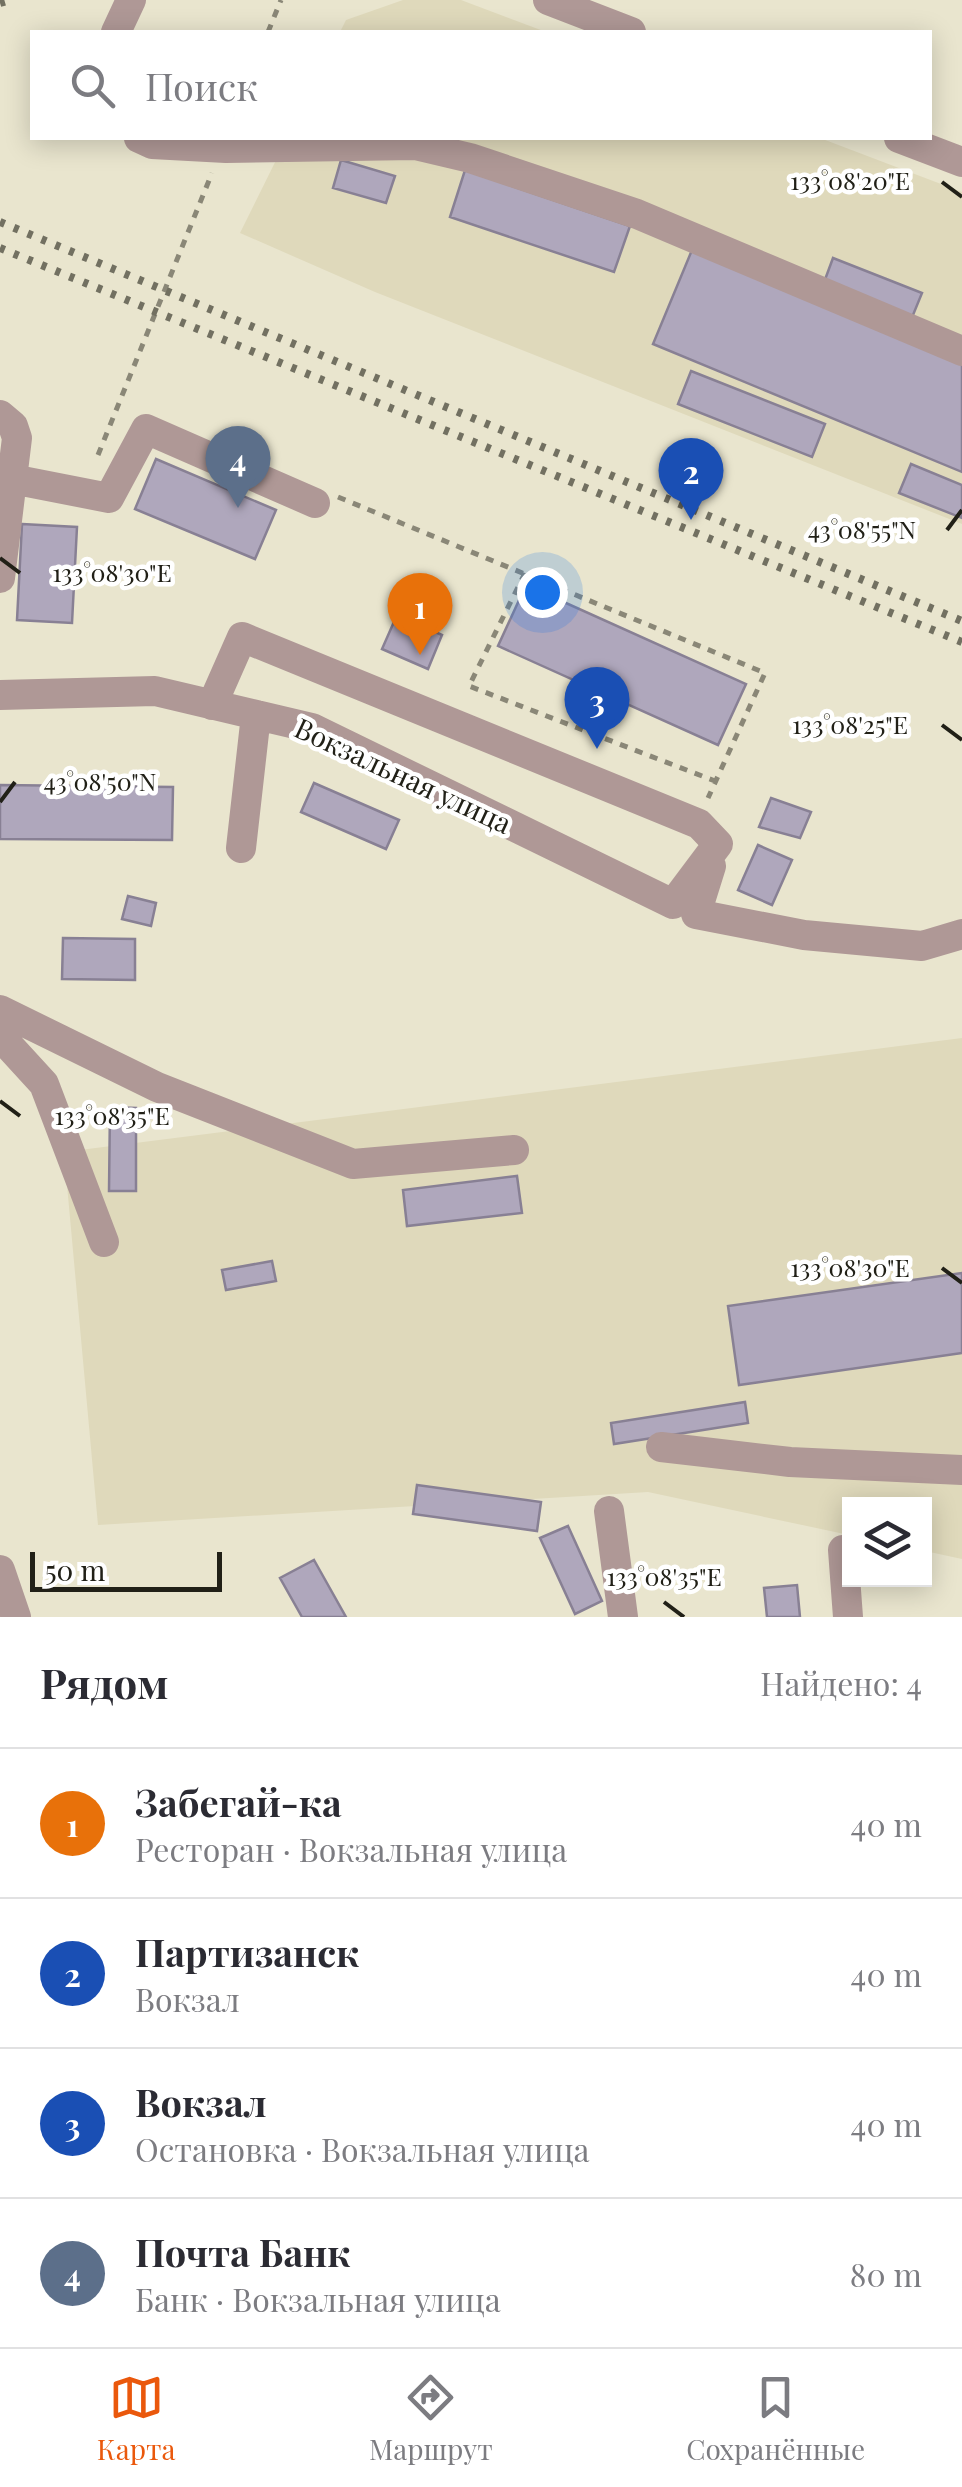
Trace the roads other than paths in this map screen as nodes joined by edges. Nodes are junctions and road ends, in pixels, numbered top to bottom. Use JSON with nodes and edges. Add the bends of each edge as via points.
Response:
{"nodes":[{"id":1,"x":131,"y":0,"type":"edge"},
{"id":2,"x":548,"y":0,"type":"edge"},
{"id":3,"x":117,"y":30,"type":"edge"},
{"id":4,"x":626,"y":30,"type":"edge"},
{"id":5,"x":143,"y":140,"type":"edge"},
{"id":6,"x":904,"y":140,"type":"edge"},
{"id":7,"x":962,"y":162,"type":"edge"},
{"id":8,"x":962,"y":351,"type":"edge"},
{"id":9,"x":0,"y":415,"type":"edge"},
{"id":10,"x":12,"y":478,"type":"junction"},
{"id":11,"x":315,"y":503,"type":"road end"},
{"id":12,"x":0,"y":578,"type":"edge"},
{"id":13,"x":0,"y":695,"type":"edge"},
{"id":14,"x":212,"y":704,"type":"junction"},
{"id":15,"x":256,"y":715,"type":"junction"},
{"id":16,"x":708,"y":834,"type":"junction"},
{"id":17,"x":240,"y":848,"type":"dead end"},
{"id":18,"x":962,"y":934,"type":"edge"},
{"id":19,"x":0,"y":1010,"type":"edge"},
{"id":20,"x":0,"y":1036,"type":"edge"},
{"id":21,"x":514,"y":1150,"type":"dead end"},
{"id":22,"x":104,"y":1242,"type":"dead end"},
{"id":23,"x":660,"y":1447,"type":"dead end"},
{"id":24,"x":962,"y":1470,"type":"edge"},
{"id":25,"x":609,"y":1510,"type":"dead end"},
{"id":26,"x":846,"y":1587,"type":"edge"},
{"id":27,"x":623,"y":1617,"type":"edge"},
{"id":28,"x":848,"y":1617,"type":"edge"}],
"edges":[{"from":1,"to":3,"type":"street"},
{"from":2,"to":4,"type":"street"},
{"from":5,"to":8,"type":"street","via":[[226,148],[415,144],[470,158],[636,214]]},
{"from":6,"to":7,"type":"street"},
{"from":9,"to":10,"type":"street","via":[[17,438]]},
{"from":10,"to":11,"type":"street","via":[[109,498],[146,429]]},
{"from":10,"to":12,"type":"street"},
{"from":13,"to":14,"type":"street","name":"Вокзальная улица","via":[[156,692]]},
{"from":14,"to":15,"type":"street","name":"Вокзальная улица"},
{"from":14,"to":16,"type":"street","via":[[242,637]]},
{"from":15,"to":16,"type":"street","name":"Вокзальная улица","via":[[312,728],[673,904]]},
{"from":15,"to":17,"type":"street"},
{"from":16,"to":18,"type":"street","via":[[696,914],[804,935],[922,946]]},
{"from":19,"to":21,"type":"street","via":[[157,1087],[353,1164]]},
{"from":20,"to":22,"type":"street","via":[[44,1084]]},
{"from":23,"to":24,"type":"street","via":[[790,1462]]},
{"from":25,"to":27,"type":"street"},
{"from":26,"to":28,"type":"street"}]}
